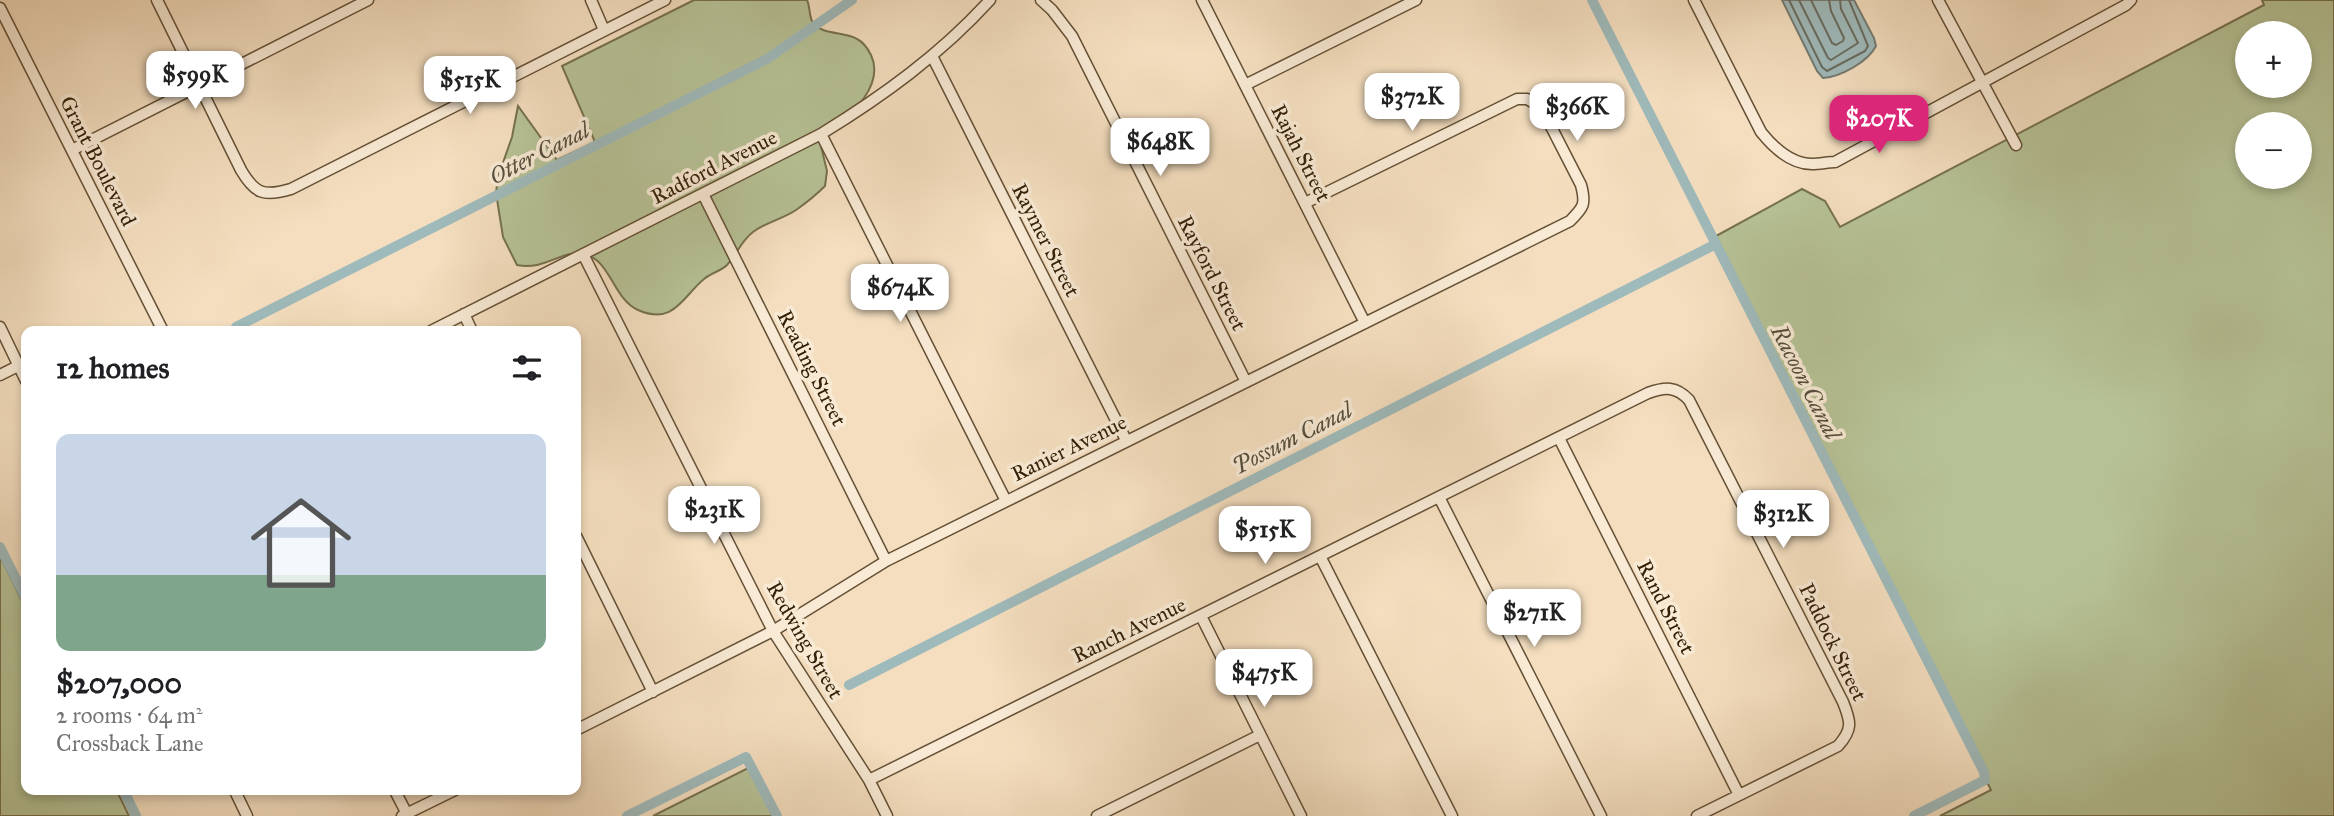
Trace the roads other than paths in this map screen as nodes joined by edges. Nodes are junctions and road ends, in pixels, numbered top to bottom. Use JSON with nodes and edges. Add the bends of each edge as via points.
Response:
{"nodes":[{"id":1,"x":157,"y":0,"type":"edge"},
{"id":2,"x":368,"y":0,"type":"edge"},
{"id":3,"x":591,"y":0,"type":"edge"},
{"id":4,"x":665,"y":0,"type":"edge"},
{"id":5,"x":990,"y":0,"type":"edge"},
{"id":6,"x":1041,"y":0,"type":"edge"},
{"id":7,"x":1202,"y":0,"type":"edge"},
{"id":8,"x":1416,"y":0,"type":"edge"},
{"id":9,"x":1694,"y":0,"type":"edge"},
{"id":10,"x":1938,"y":0,"type":"edge"},
{"id":11,"x":2131,"y":0,"type":"edge"},
{"id":12,"x":0,"y":8,"type":"edge"},
{"id":13,"x":604,"y":30,"type":"junction"},
{"id":14,"x":932,"y":57,"type":"junction"},
{"id":15,"x":1982,"y":83,"type":"junction"},
{"id":16,"x":199,"y":85,"type":"junction"},
{"id":17,"x":1245,"y":85,"type":"junction"},
{"id":18,"x":821,"y":134,"type":"junction"},
{"id":19,"x":2016,"y":145,"type":"dead end"},
{"id":20,"x":72,"y":150,"type":"junction"},
{"id":21,"x":703,"y":194,"type":"junction"},
{"id":22,"x":1305,"y":203,"type":"junction"},
{"id":23,"x":583,"y":254,"type":"junction"},
{"id":24,"x":464,"y":314,"type":"junction"},
{"id":25,"x":1365,"y":323,"type":"junction"},
{"id":26,"x":160,"y":326,"type":"edge"},
{"id":27,"x":440,"y":326,"type":"edge"},
{"id":28,"x":470,"y":326,"type":"edge"},
{"id":29,"x":0,"y":327,"type":"edge"},
{"id":30,"x":18,"y":366,"type":"junction"},
{"id":31,"x":21,"y":372,"type":"edge"},
{"id":32,"x":0,"y":375,"type":"edge"},
{"id":33,"x":1246,"y":382,"type":"junction"},
{"id":34,"x":1672,"y":388,"type":"joint"},
{"id":35,"x":1559,"y":438,"type":"junction"},
{"id":36,"x":1126,"y":440,"type":"junction"},
{"id":37,"x":1439,"y":497,"type":"junction"},
{"id":38,"x":1006,"y":501,"type":"junction"},
{"id":39,"x":581,"y":546,"type":"edge"},
{"id":40,"x":1320,"y":556,"type":"junction"},
{"id":41,"x":886,"y":561,"type":"junction"},
{"id":42,"x":1201,"y":615,"type":"junction"},
{"id":43,"x":773,"y":631,"type":"junction"},
{"id":44,"x":653,"y":692,"type":"junction"},
{"id":45,"x":581,"y":728,"type":"edge"},
{"id":46,"x":1260,"y":735,"type":"junction"},
{"id":47,"x":869,"y":780,"type":"junction"},
{"id":48,"x":237,"y":795,"type":"edge"},
{"id":49,"x":397,"y":795,"type":"edge"},
{"id":50,"x":445,"y":795,"type":"edge"},
{"id":51,"x":1739,"y":795,"type":"junction"},
{"id":52,"x":405,"y":815,"type":"edge"},
{"id":53,"x":247,"y":816,"type":"edge"},
{"id":54,"x":887,"y":816,"type":"edge"},
{"id":55,"x":1097,"y":816,"type":"edge"},
{"id":56,"x":1301,"y":816,"type":"edge"},
{"id":57,"x":1452,"y":816,"type":"edge"},
{"id":58,"x":1601,"y":816,"type":"edge"},
{"id":59,"x":1697,"y":816,"type":"edge"}],
"edges":[{"from":1,"to":16,"type":"street"},
{"from":2,"to":16,"type":"street"},
{"from":3,"to":13,"type":"street"},
{"from":4,"to":13,"type":"street"},
{"from":5,"to":14,"type":"street","name":"Radford Avenue"},
{"from":6,"to":33,"type":"street","name":"Rayford Street","via":[[1072,36]]},
{"from":7,"to":17,"type":"street","name":"Rajah Street"},
{"from":8,"to":17,"type":"street"},
{"from":9,"to":15,"type":"street","via":[[1761,132],[1772,146],[1811,165],[1835,162]]},
{"from":10,"to":15,"type":"street"},
{"from":11,"to":15,"type":"street"},
{"from":12,"to":20,"type":"street","name":"Grant Boulevard"},
{"from":13,"to":16,"type":"street","via":[[276,194],[253,188]]},
{"from":14,"to":18,"type":"street","name":"Radford Avenue","via":[[869,105]]},
{"from":14,"to":36,"type":"street","name":"Raymer Street"},
{"from":15,"to":19,"type":"street"},
{"from":16,"to":20,"type":"street"},
{"from":17,"to":22,"type":"street","name":"Rajah Street"},
{"from":18,"to":21,"type":"street","name":"Radford Avenue"},
{"from":18,"to":38,"type":"street"},
{"from":20,"to":26,"type":"street","name":"Grant Boulevard"},
{"from":21,"to":23,"type":"street","name":"Radford Avenue"},
{"from":21,"to":41,"type":"street","name":"Reading Street"},
{"from":22,"to":25,"type":"street","name":"Rajah Street"},
{"from":22,"to":25,"type":"street","name":"Ranier Avenue","via":[[1517,99],[1541,107],[1581,185],[1583,208],[1570,221]]},
{"from":23,"to":24,"type":"street","name":"Radford Avenue"},
{"from":23,"to":43,"type":"street","name":"Redwing Street"},
{"from":24,"to":27,"type":"street","name":"Radford Avenue"},
{"from":24,"to":28,"type":"street"},
{"from":25,"to":33,"type":"street","name":"Ranier Avenue"},
{"from":29,"to":30,"type":"street"},
{"from":30,"to":31,"type":"street"},
{"from":30,"to":32,"type":"street"},
{"from":33,"to":36,"type":"street","name":"Ranier Avenue"},
{"from":34,"to":35,"type":"street","name":"Ranch Avenue","via":[[1648,393]]},
{"from":34,"to":51,"type":"street","name":"Paddock Street","via":[[1689,400],[1843,702],[1850,725],[1848,736],[1838,746]]},
{"from":35,"to":37,"type":"street","name":"Ranch Avenue"},
{"from":35,"to":51,"type":"street","name":"Rand Street"},
{"from":36,"to":38,"type":"street","name":"Ranier Avenue"},
{"from":37,"to":40,"type":"street","name":"Ranch Avenue"},
{"from":37,"to":58,"type":"street"},
{"from":38,"to":41,"type":"street","name":"Ranier Avenue"},
{"from":39,"to":44,"type":"street"},
{"from":40,"to":42,"type":"street","name":"Ranch Avenue"},
{"from":40,"to":57,"type":"street"},
{"from":41,"to":43,"type":"street","name":"Ranier Avenue"},
{"from":42,"to":46,"type":"street"},
{"from":42,"to":47,"type":"street","name":"Ranch Avenue"},
{"from":43,"to":44,"type":"street","name":"Ranier Avenue"},
{"from":43,"to":47,"type":"street","name":"Redwing Street"},
{"from":44,"to":45,"type":"street","name":"Ranier Avenue"},
{"from":46,"to":55,"type":"street"},
{"from":46,"to":56,"type":"street"},
{"from":47,"to":54,"type":"street","name":"Redwing Street"},
{"from":48,"to":53,"type":"street"},
{"from":49,"to":52,"type":"street"},
{"from":50,"to":52,"type":"street"},
{"from":51,"to":59,"type":"street"}]}
